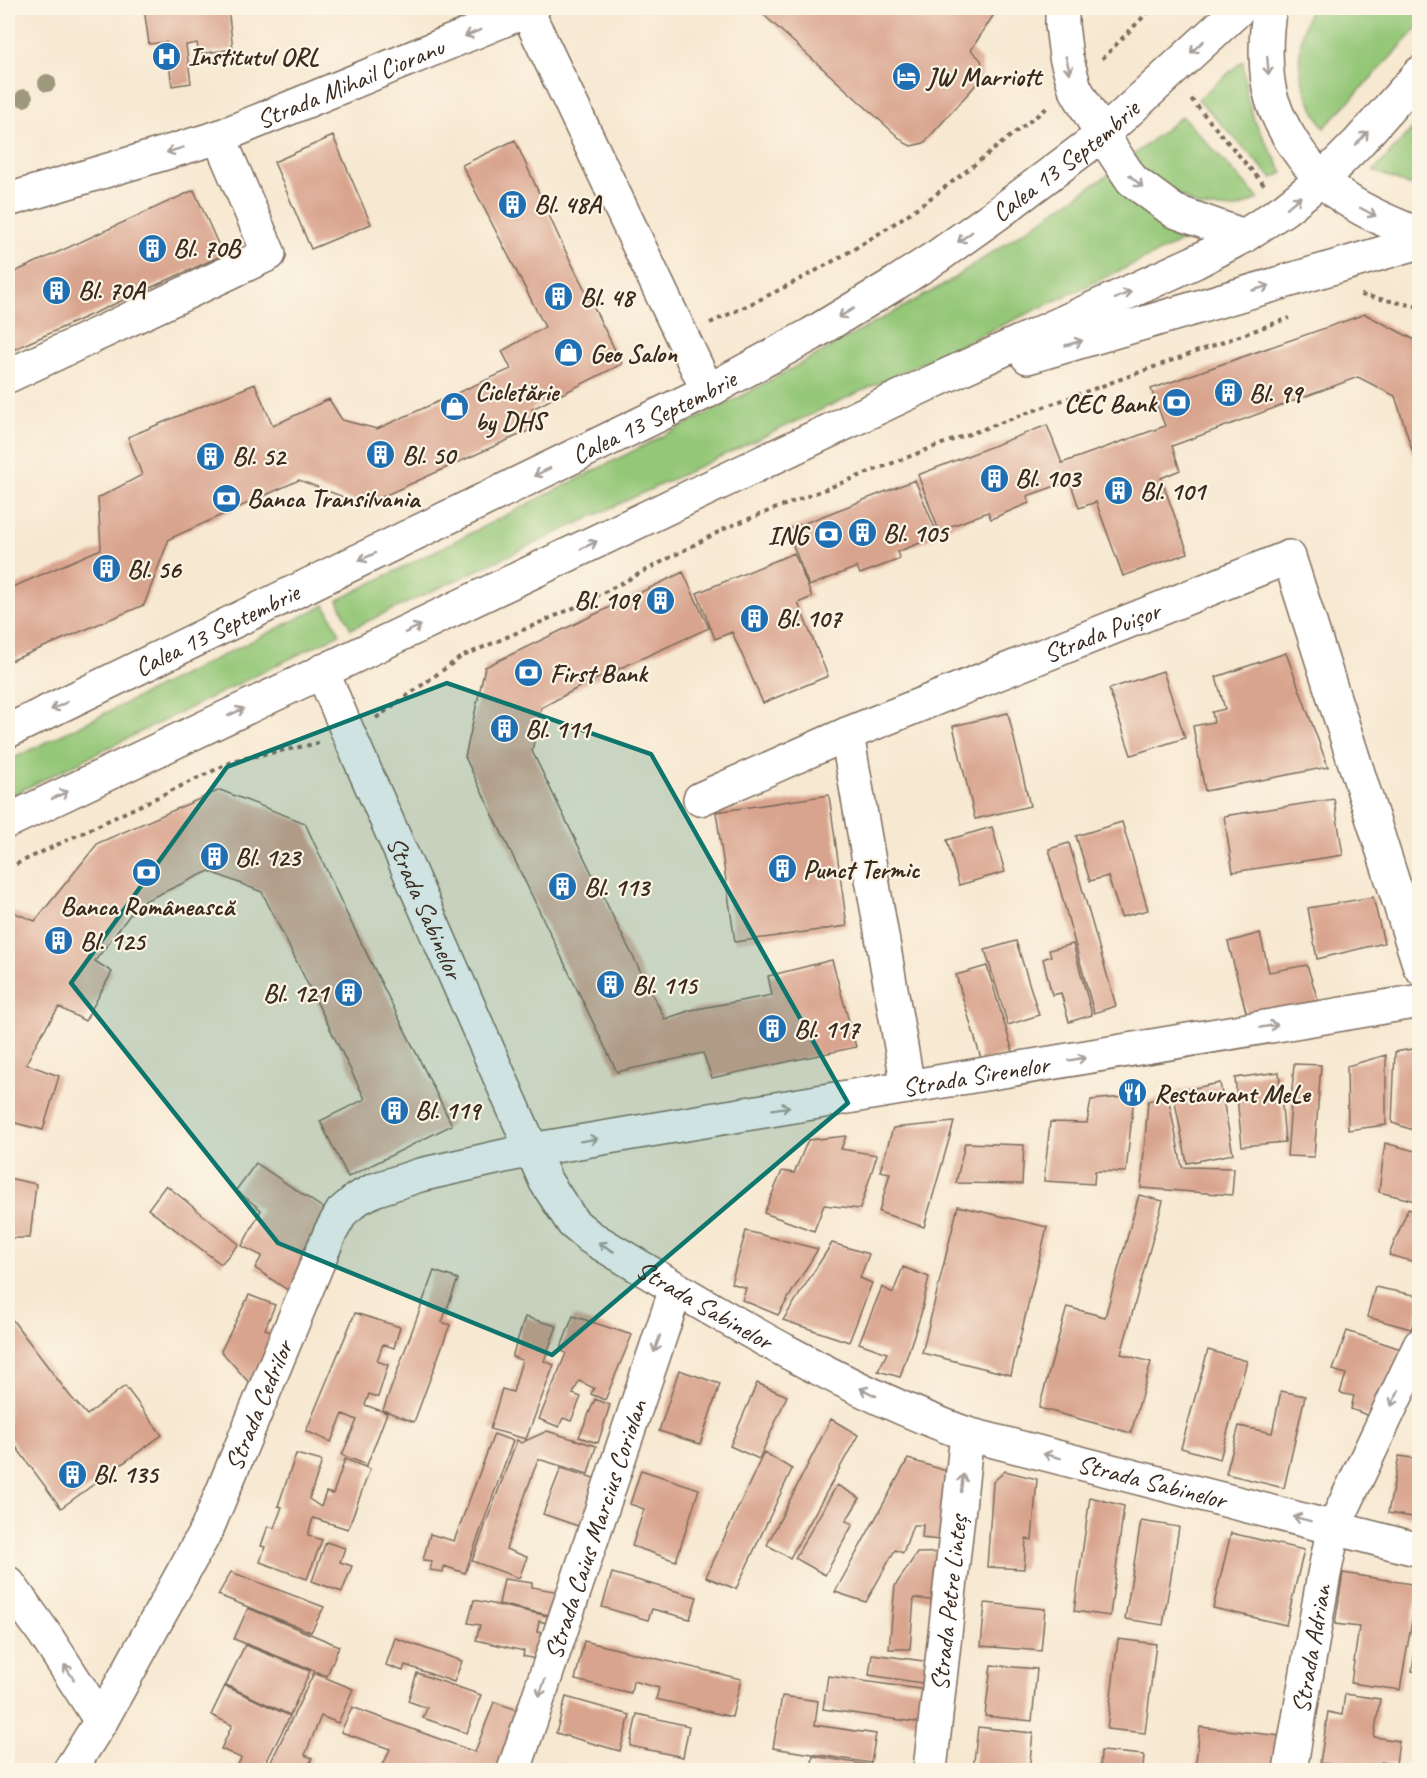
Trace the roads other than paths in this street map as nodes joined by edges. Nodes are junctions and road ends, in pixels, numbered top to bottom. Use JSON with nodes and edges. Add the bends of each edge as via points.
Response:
{"nodes":[{"id":1,"x":1062,"y":8,"type":"edge"},
{"id":2,"x":1240,"y":8,"type":"edge"},
{"id":3,"x":1270,"y":8,"type":"edge"},
{"id":4,"x":530,"y":9,"type":"edge"},
{"id":5,"x":1419,"y":73,"type":"edge"},
{"id":6,"x":1102,"y":135,"type":"junction"},
{"id":7,"x":219,"y":137,"type":"junction"},
{"id":8,"x":1321,"y":180,"type":"junction"},
{"id":9,"x":8,"y":200,"type":"edge"},
{"id":10,"x":1419,"y":235,"type":"edge"},
{"id":11,"x":1244,"y":236,"type":"junction"},
{"id":12,"x":1419,"y":242,"type":"edge"},
{"id":13,"x":8,"y":376,"type":"edge"},
{"id":14,"x":917,"y":389,"type":"junction"},
{"id":15,"x":708,"y":391,"type":"junction"},
{"id":16,"x":322,"y":671,"type":"junction"},
{"id":17,"x":8,"y":731,"type":"edge"},
{"id":18,"x":847,"y":734,"type":"junction"},
{"id":19,"x":700,"y":799,"type":"dead end"},
{"id":20,"x":8,"y":821,"type":"edge"},
{"id":21,"x":1419,"y":967,"type":"edge"},
{"id":22,"x":1419,"y":1001,"type":"edge"},
{"id":23,"x":908,"y":1087,"type":"junction"},
{"id":24,"x":531,"y":1150,"type":"junction"},
{"id":25,"x":676,"y":1288,"type":"junction"},
{"id":26,"x":1419,"y":1345,"type":"edge"},
{"id":27,"x":967,"y":1434,"type":"junction"},
{"id":28,"x":1334,"y":1527,"type":"junction"},
{"id":29,"x":1419,"y":1550,"type":"edge"},
{"id":30,"x":8,"y":1583,"type":"edge"},
{"id":31,"x":101,"y":1721,"type":"junction"},
{"id":32,"x":70,"y":1770,"type":"edge"},
{"id":33,"x":514,"y":1770,"type":"edge"},
{"id":34,"x":930,"y":1770,"type":"edge"},
{"id":35,"x":1290,"y":1770,"type":"edge"}],
"edges":[{"from":1,"to":6,"type":"street","one_way":true,"via":[[1066,57],[1075,88]]},
{"from":2,"to":6,"type":"street","name":"Calea 13 Septembrie","one_way":true},
{"from":3,"to":8,"type":"street","one_way":true,"via":[[1267,60],[1271,98],[1287,134]]},
{"from":4,"to":7,"type":"street","name":"Strada Mihail Cioranu","one_way":true},
{"from":4,"to":15,"type":"street","name":"Strada Mihail Cioranu"},
{"from":8,"to":5,"type":"street","one_way":true},
{"from":6,"to":11,"type":"street","one_way":true,"via":[[1132,180],[1174,211]]},
{"from":6,"to":15,"type":"street","name":"Calea 13 Septembrie","one_way":true,"via":[[938,256],[812,334]]},
{"from":7,"to":9,"type":"street","name":"Strada Mihail Cioranu","one_way":true},
{"from":7,"to":13,"type":"street","via":[[269,254]]},
{"from":8,"to":10,"type":"street","one_way":true,"via":[[1348,201]]},
{"from":11,"to":8,"type":"street","one_way":true},
{"from":14,"to":11,"type":"street","one_way":true},
{"from":14,"to":12,"type":"street","one_way":true},
{"from":16,"to":14,"type":"street","one_way":true},
{"from":15,"to":17,"type":"street","name":"Calea 13 Septembrie","one_way":true},
{"from":20,"to":16,"type":"street","one_way":true},
{"from":16,"to":24,"type":"street","name":"Strada Sabinelor"},
{"from":18,"to":19,"type":"street"},
{"from":18,"to":21,"type":"street","name":"Strada Puișor","via":[[1289,557]]},
{"from":18,"to":23,"type":"street"},
{"from":23,"to":22,"type":"street","name":"Strada Sirenelor","one_way":true},
{"from":24,"to":23,"type":"street","name":"Strada Sirenelor","one_way":true},
{"from":25,"to":24,"type":"street","name":"Strada Sabinelor","one_way":true,"via":[[573,1223]]},
{"from":24,"to":31,"type":"street","name":"Strada Cedrilor","via":[[420,1175],[374,1190],[342,1212],[207,1529]]},
{"from":27,"to":25,"type":"street","name":"Strada Sabinelor","one_way":true,"via":[[918,1417],[771,1344]]},
{"from":25,"to":33,"type":"street","name":"Strada Caius Marcius Coriolan","one_way":true},
{"from":26,"to":28,"type":"street","name":"Strada Adrian","one_way":true},
{"from":28,"to":27,"type":"street","name":"Strada Sabinelor","one_way":true},
{"from":34,"to":27,"type":"street","name":"Strada Petre Linteș","one_way":true},
{"from":28,"to":29,"type":"street","name":"Strada Sabinelor"},
{"from":28,"to":35,"type":"street","name":"Strada Adrian"},
{"from":31,"to":30,"type":"street","one_way":true},
{"from":31,"to":32,"type":"street","name":"Strada Cedrilor"}]}
